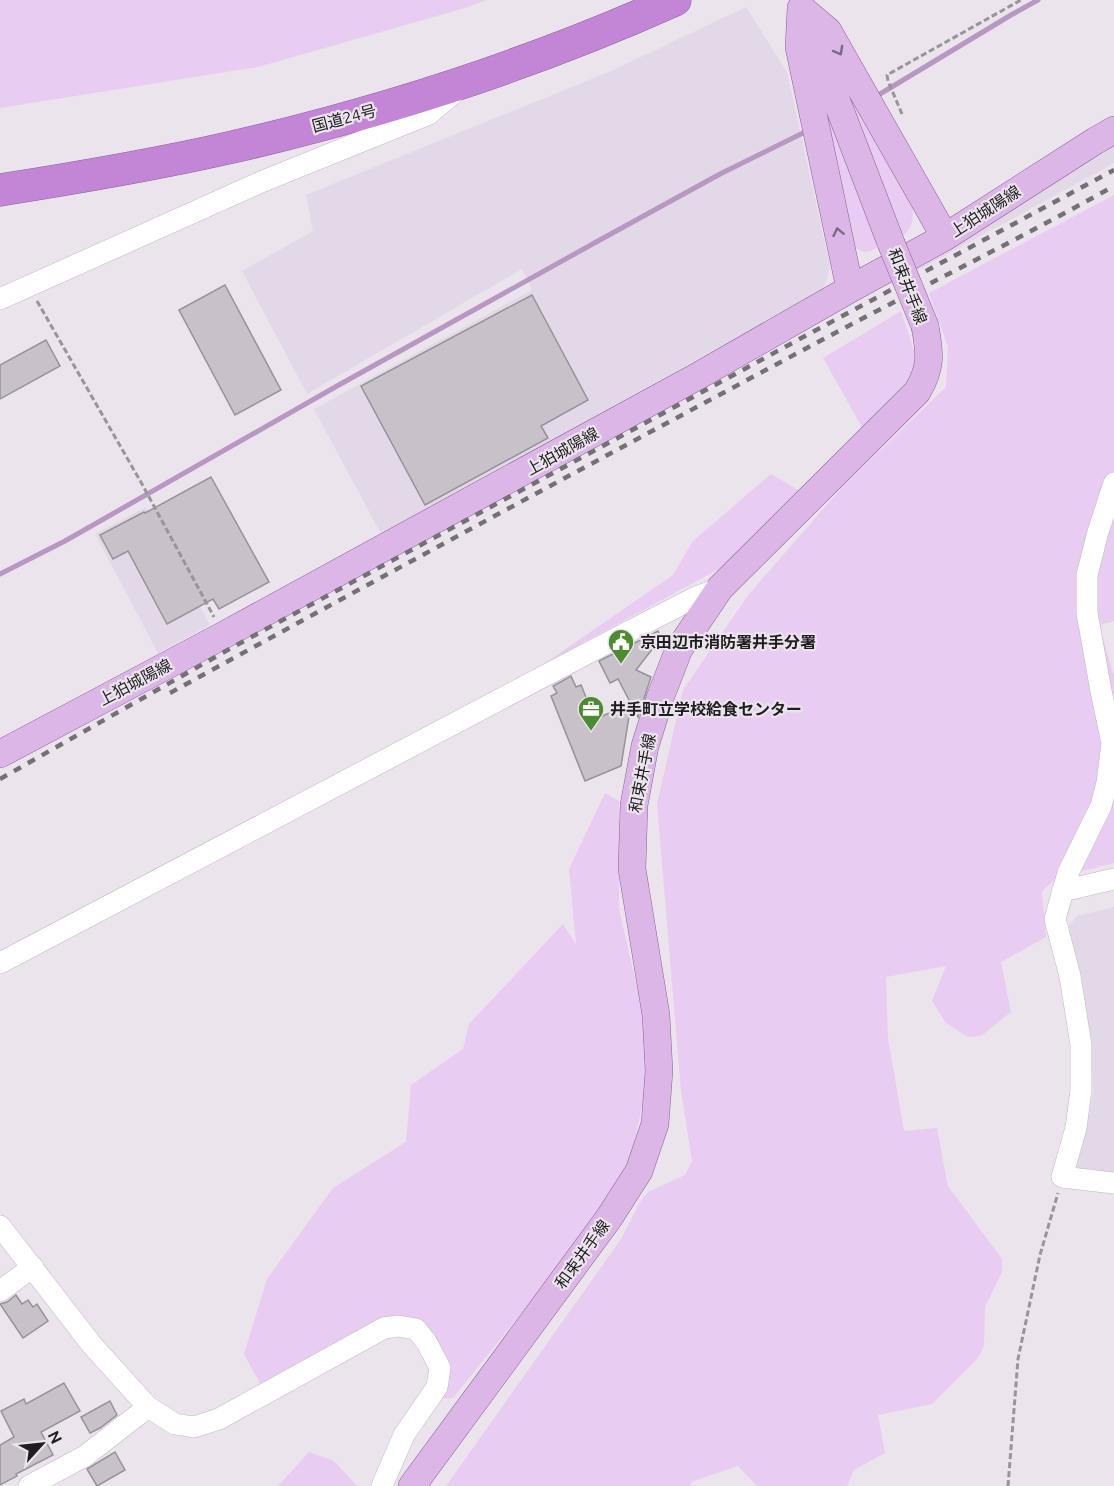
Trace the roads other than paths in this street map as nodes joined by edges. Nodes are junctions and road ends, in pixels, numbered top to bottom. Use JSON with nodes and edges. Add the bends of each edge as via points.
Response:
{"nodes":[{"id":1,"x":675,"y":0,"type":"edge"},
{"id":2,"x":800,"y":4,"type":"edge"},
{"id":3,"x":470,"y":80,"type":"junction"},
{"id":4,"x":1114,"y":130,"type":"edge"},
{"id":5,"x":0,"y":190,"type":"edge"},
{"id":6,"x":945,"y":237,"type":"junction"},
{"id":7,"x":850,"y":289,"type":"junction"},
{"id":8,"x":0,"y":299,"type":"edge"},
{"id":9,"x":1114,"y":483,"type":"edge"},
{"id":10,"x":720,"y":588,"type":"junction"},
{"id":11,"x":0,"y":754,"type":"edge"},
{"id":12,"x":1114,"y":879,"type":"edge"},
{"id":13,"x":1062,"y":891,"type":"junction"},
{"id":14,"x":0,"y":963,"type":"edge"},
{"id":15,"x":1114,"y":1184,"type":"edge"},
{"id":16,"x":0,"y":1226,"type":"edge"},
{"id":17,"x":33,"y":1267,"type":"junction"},
{"id":18,"x":0,"y":1291,"type":"edge"},
{"id":19,"x":148,"y":1407,"type":"junction"},
{"id":20,"x":29,"y":1486,"type":"edge"},
{"id":21,"x":382,"y":1486,"type":"edge"},
{"id":22,"x":412,"y":1486,"type":"edge"}],
"edges":[{"from":1,"to":3,"type":"highway","name":"国道24号","via":[[615,27]]},
{"from":2,"to":6,"type":"main road","one_way":true,"via":[[828,31]]},
{"from":7,"to":2,"type":"main road","one_way":true,"via":[[799,47]]},
{"from":2,"to":10,"type":"main road","name":"和束井手線","bridge":true,"via":[[925,326],[930,354],[926,377],[917,392]]},
{"from":3,"to":5,"type":"highway","name":"国道24号","via":[[368,112],[228,148]]},
{"from":3,"to":8,"type":"street","via":[[429,114],[261,182]]},
{"from":4,"to":6,"type":"main road","name":"上狛城陽線"},
{"from":6,"to":7,"type":"main road","name":"上狛城陽線"},
{"from":7,"to":11,"type":"main road","name":"上狛城陽線","via":[[699,376]]},
{"from":9,"to":13,"type":"street","via":[[1098,531],[1087,585],[1087,613],[1112,743],[1107,783],[1101,806]]},
{"from":10,"to":14,"type":"street","via":[[604,644]]},
{"from":10,"to":22,"type":"main road","name":"和束井手線","via":[[679,650],[645,746],[634,805],[632,869],[656,1015],[659,1071],[655,1124],[639,1171],[609,1218]]},
{"from":12,"to":13,"type":"street"},
{"from":13,"to":15,"type":"street","via":[[1055,919],[1070,976],[1081,1045],[1076,1128],[1062,1177]]},
{"from":16,"to":17,"type":"street"},
{"from":17,"to":18,"type":"street"},
{"from":17,"to":19,"type":"street","via":[[92,1345]]},
{"from":19,"to":20,"type":"street","via":[[85,1456]]},
{"from":19,"to":21,"type":"street","via":[[175,1424],[194,1428],[219,1419],[384,1328],[416,1329],[440,1368],[437,1387],[404,1435]]}]}
